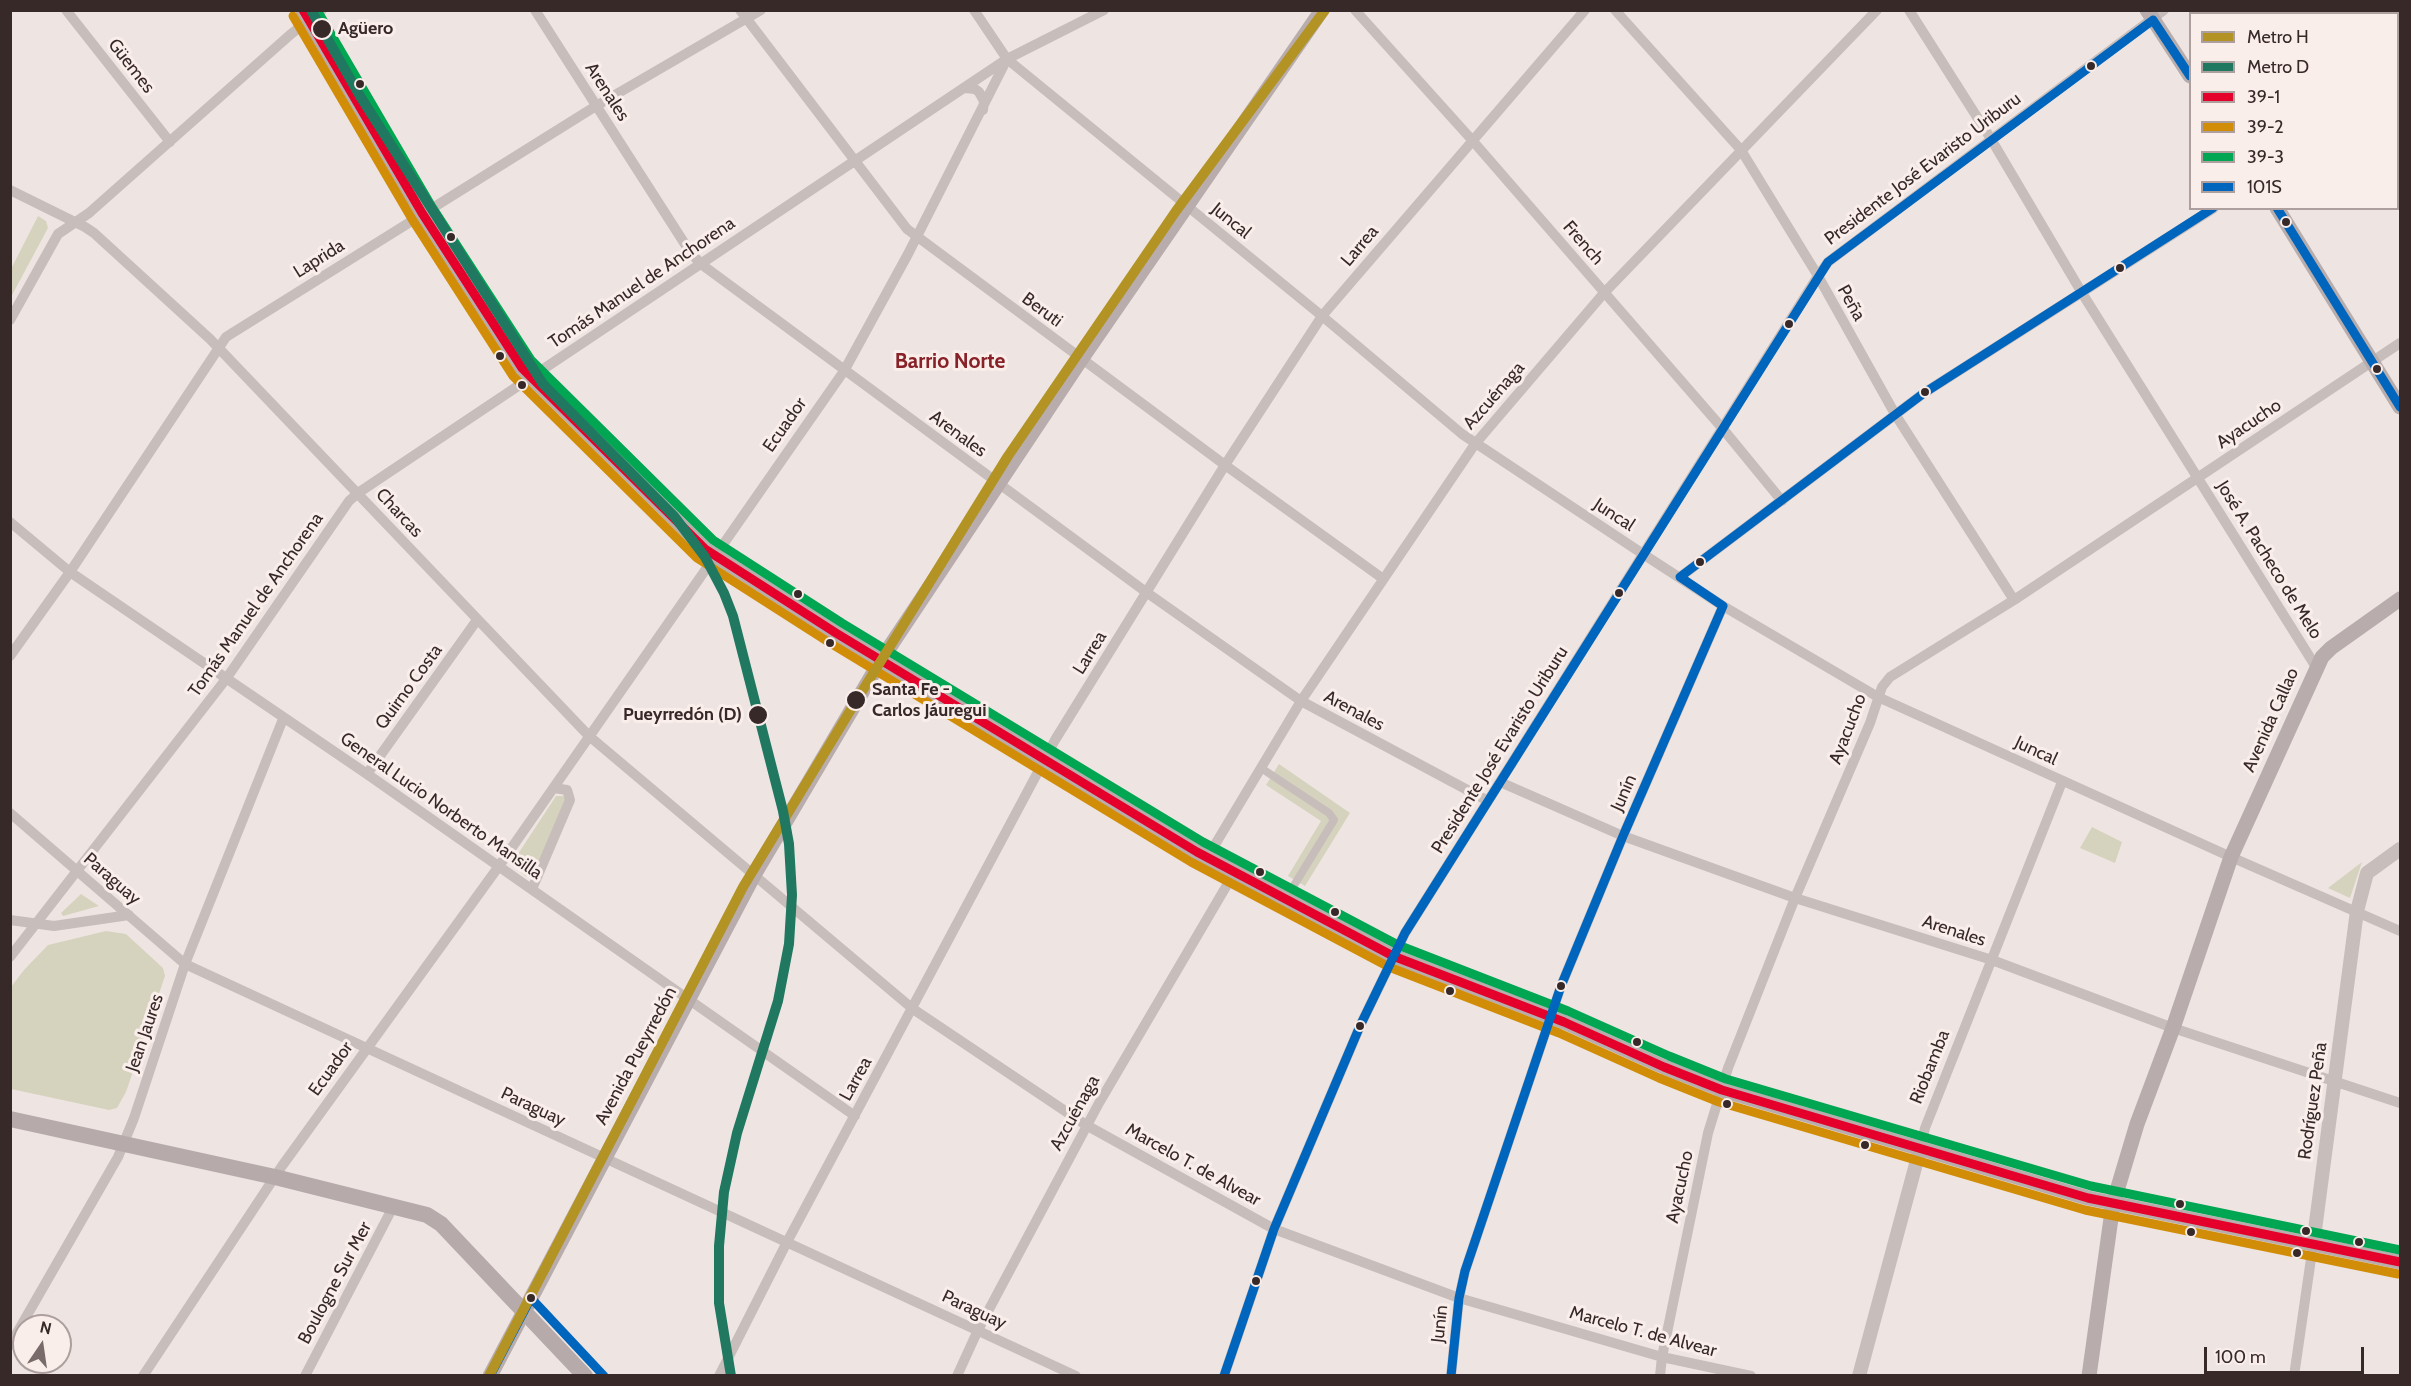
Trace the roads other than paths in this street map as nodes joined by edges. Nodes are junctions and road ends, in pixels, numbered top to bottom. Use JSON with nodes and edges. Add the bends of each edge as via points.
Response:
{"nodes":[{"id":1,"x":66,"y":10,"type":"edge"},
{"id":2,"x":322,"y":10,"type":"edge"},
{"id":3,"x":535,"y":10,"type":"edge"},
{"id":4,"x":761,"y":10,"type":"edge"},
{"id":5,"x":974,"y":10,"type":"edge"},
{"id":6,"x":1104,"y":10,"type":"edge"},
{"id":7,"x":1323,"y":10,"type":"edge"},
{"id":8,"x":1354,"y":10,"type":"edge"},
{"id":9,"x":1585,"y":10,"type":"edge"},
{"id":10,"x":1615,"y":10,"type":"edge"},
{"id":11,"x":1877,"y":10,"type":"edge"},
{"id":12,"x":1909,"y":10,"type":"edge"},
{"id":13,"x":2155,"y":14,"type":"edge"},
{"id":14,"x":743,"y":15,"type":"edge"},
{"id":15,"x":305,"y":16,"type":"edge"},
{"id":16,"x":1007,"y":59,"type":"junction"},
{"id":17,"x":2189,"y":74,"type":"edge"},
{"id":18,"x":965,"y":88,"type":"junction"},
{"id":19,"x":596,"y":106,"type":"junction"},
{"id":20,"x":983,"y":110,"type":"junction"},
{"id":21,"x":1991,"y":139,"type":"junction"},
{"id":22,"x":1472,"y":140,"type":"junction"},
{"id":23,"x":170,"y":142,"type":"junction"},
{"id":24,"x":1741,"y":150,"type":"junction"},
{"id":25,"x":855,"y":161,"type":"junction"},
{"id":26,"x":10,"y":190,"type":"edge"},
{"id":27,"x":1186,"y":206,"type":"junction"},
{"id":28,"x":2211,"y":210,"type":"edge"},
{"id":29,"x":2278,"y":210,"type":"edge"},
{"id":30,"x":422,"y":213,"type":"junction"},
{"id":31,"x":75,"y":222,"type":"junction"},
{"id":32,"x":916,"y":237,"type":"junction"},
{"id":33,"x":701,"y":264,"type":"junction"},
{"id":34,"x":1818,"y":276,"type":"junction"},
{"id":35,"x":2082,"y":292,"type":"junction"},
{"id":36,"x":1604,"y":293,"type":"junction"},
{"id":37,"x":1322,"y":316,"type":"junction"},
{"id":38,"x":10,"y":320,"type":"edge"},
{"id":39,"x":2400,"y":343,"type":"edge"},
{"id":40,"x":218,"y":348,"type":"junction"},
{"id":41,"x":1082,"y":358,"type":"junction"},
{"id":42,"x":2372,"y":362,"type":"junction"},
{"id":43,"x":844,"y":371,"type":"junction"},
{"id":44,"x":530,"y":378,"type":"junction"},
{"id":45,"x":2400,"y":407,"type":"edge"},
{"id":46,"x":1895,"y":414,"type":"junction"},
{"id":47,"x":1723,"y":429,"type":"junction"},
{"id":48,"x":1475,"y":444,"type":"junction"},
{"id":49,"x":1225,"y":465,"type":"junction"},
{"id":50,"x":2198,"y":478,"type":"junction"},
{"id":51,"x":998,"y":483,"type":"junction"},
{"id":52,"x":358,"y":493,"type":"junction"},
{"id":53,"x":1782,"y":501,"type":"junction"},
{"id":54,"x":10,"y":522,"type":"edge"},
{"id":55,"x":1643,"y":554,"type":"junction"},
{"id":56,"x":715,"y":556,"type":"junction"},
{"id":57,"x":70,"y":572,"type":"junction"},
{"id":58,"x":1680,"y":577,"type":"junction"},
{"id":59,"x":1382,"y":578,"type":"junction"},
{"id":60,"x":1146,"y":592,"type":"junction"},
{"id":61,"x":2400,"y":599,"type":"edge"},
{"id":62,"x":2014,"y":600,"type":"junction"},
{"id":63,"x":1723,"y":606,"type":"junction"},
{"id":64,"x":477,"y":620,"type":"junction"},
{"id":65,"x":10,"y":656,"type":"edge"},
{"id":66,"x":881,"y":660,"type":"junction"},
{"id":67,"x":2316,"y":668,"type":"junction"},
{"id":68,"x":226,"y":679,"type":"junction"},
{"id":69,"x":1878,"y":697,"type":"junction"},
{"id":70,"x":1301,"y":701,"type":"junction"},
{"id":71,"x":283,"y":719,"type":"junction"},
{"id":72,"x":590,"y":736,"type":"junction"},
{"id":73,"x":1045,"y":759,"type":"junction"},
{"id":74,"x":1261,"y":768,"type":"junction"},
{"id":75,"x":367,"y":774,"type":"junction"},
{"id":76,"x":1500,"y":782,"type":"junction"},
{"id":77,"x":2062,"y":782,"type":"junction"},
{"id":78,"x":554,"y":788,"type":"junction"},
{"id":79,"x":1488,"y":801,"type":"junction"},
{"id":80,"x":10,"y":813,"type":"edge"},
{"id":81,"x":1623,"y":836,"type":"junction"},
{"id":82,"x":2400,"y":849,"type":"edge"},
{"id":83,"x":2231,"y":857,"type":"junction"},
{"id":84,"x":1207,"y":858,"type":"junction"},
{"id":85,"x":499,"y":866,"type":"junction"},
{"id":86,"x":77,"y":872,"type":"junction"},
{"id":87,"x":1234,"y":873,"type":"junction"},
{"id":88,"x":754,"y":875,"type":"junction"},
{"id":89,"x":532,"y":890,"type":"junction"},
{"id":90,"x":1795,"y":898,"type":"junction"},
{"id":91,"x":1286,"y":900,"type":"junction"},
{"id":92,"x":2357,"y":911,"type":"junction"},
{"id":93,"x":129,"y":915,"type":"junction"},
{"id":94,"x":10,"y":920,"type":"edge"},
{"id":95,"x":36,"y":925,"type":"junction"},
{"id":96,"x":2400,"y":931,"type":"edge"},
{"id":97,"x":1393,"y":956,"type":"junction"},
{"id":98,"x":10,"y":957,"type":"edge"},
{"id":99,"x":1992,"y":960,"type":"junction"},
{"id":100,"x":185,"y":964,"type":"junction"},
{"id":101,"x":688,"y":999,"type":"junction"},
{"id":102,"x":913,"y":1009,"type":"junction"},
{"id":103,"x":1551,"y":1017,"type":"junction"},
{"id":104,"x":2173,"y":1028,"type":"junction"},
{"id":105,"x":366,"y":1049,"type":"junction"},
{"id":106,"x":2335,"y":1081,"type":"junction"},
{"id":107,"x":1722,"y":1090,"type":"junction"},
{"id":108,"x":2400,"y":1103,"type":"edge"},
{"id":109,"x":855,"y":1116,"type":"junction"},
{"id":110,"x":10,"y":1119,"type":"edge"},
{"id":111,"x":1086,"y":1125,"type":"junction"},
{"id":112,"x":124,"y":1143,"type":"junction"},
{"id":113,"x":1920,"y":1149,"type":"junction"},
{"id":114,"x":604,"y":1157,"type":"junction"},
{"id":115,"x":275,"y":1177,"type":"junction"},
{"id":116,"x":2113,"y":1204,"type":"junction"},
{"id":117,"x":394,"y":1205,"type":"junction"},
{"id":118,"x":1274,"y":1229,"type":"junction"},
{"id":119,"x":787,"y":1242,"type":"junction"},
{"id":120,"x":2313,"y":1245,"type":"junction"},
{"id":121,"x":2400,"y":1262,"type":"edge"},
{"id":122,"x":1459,"y":1298,"type":"junction"},
{"id":123,"x":524,"y":1310,"type":"junction"},
{"id":124,"x":978,"y":1330,"type":"junction"},
{"id":125,"x":10,"y":1345,"type":"edge"},
{"id":126,"x":1662,"y":1357,"type":"junction"},
{"id":127,"x":143,"y":1376,"type":"edge"},
{"id":128,"x":305,"y":1376,"type":"edge"},
{"id":129,"x":490,"y":1376,"type":"edge"},
{"id":130,"x":585,"y":1376,"type":"edge"},
{"id":131,"x":719,"y":1376,"type":"edge"},
{"id":132,"x":957,"y":1376,"type":"edge"},
{"id":133,"x":1076,"y":1376,"type":"edge"},
{"id":134,"x":1224,"y":1376,"type":"edge"},
{"id":135,"x":1451,"y":1376,"type":"edge"},
{"id":136,"x":1660,"y":1376,"type":"edge"},
{"id":137,"x":1751,"y":1376,"type":"edge"},
{"id":138,"x":1859,"y":1376,"type":"edge"},
{"id":139,"x":2089,"y":1376,"type":"edge"},
{"id":140,"x":2294,"y":1376,"type":"edge"}],
"edges":[{"from":1,"to":23,"type":"street","name":"Güemes"},
{"from":2,"to":15,"type":"street"},
{"from":3,"to":19,"type":"street","name":"Arenales"},
{"from":4,"to":14,"type":"street","name":"Laprida"},
{"from":5,"to":16,"type":"street","name":"Juncal"},
{"from":6,"to":16,"type":"street","name":"Tomás Manuel de Anchorena"},
{"from":7,"to":27,"type":"main road","name":"Avenida Pueyrredón"},
{"from":8,"to":22,"type":"street","name":"French"},
{"from":9,"to":22,"type":"street","name":"Larrea"},
{"from":10,"to":24,"type":"street","name":"Peña"},
{"from":11,"to":24,"type":"street","name":"Azcuénaga"},
{"from":12,"to":21,"type":"street","name":"José A. Pacheco de Melo"},
{"from":13,"to":17,"type":"main road"},
{"from":13,"to":21,"type":"street","name":"Presidente José Evaristo Uriburu"},
{"from":14,"to":19,"type":"street","name":"Laprida"},
{"from":14,"to":25,"type":"street","name":"Beruti"},
{"from":15,"to":23,"type":"street"},
{"from":15,"to":30,"type":"main road"},
{"from":16,"to":18,"type":"street","name":"Tomás Manuel de Anchorena"},
{"from":16,"to":20,"type":"street","name":"Ecuador"},
{"from":16,"to":27,"type":"street","name":"Juncal"},
{"from":18,"to":20,"type":"street","via":[[979,92]]},
{"from":18,"to":25,"type":"street","name":"Tomás Manuel de Anchorena"},
{"from":19,"to":30,"type":"street","name":"Laprida"},
{"from":19,"to":33,"type":"street","name":"Arenales"},
{"from":20,"to":32,"type":"street","name":"Ecuador"},
{"from":21,"to":34,"type":"street","name":"Presidente José Evaristo Uriburu","via":[[1828,261]]},
{"from":21,"to":35,"type":"street","name":"José A. Pacheco de Melo"},
{"from":22,"to":36,"type":"street","name":"French"},
{"from":22,"to":37,"type":"street","name":"Larrea"},
{"from":23,"to":31,"type":"street"},
{"from":24,"to":34,"type":"street","name":"Peña"},
{"from":24,"to":36,"type":"street","name":"Azcuénaga"},
{"from":25,"to":32,"type":"street","name":"Beruti"},
{"from":25,"to":33,"type":"street","name":"Tomás Manuel de Anchorena"},
{"from":26,"to":31,"type":"street","name":"Charcas"},
{"from":27,"to":37,"type":"street","name":"Juncal"},
{"from":27,"to":41,"type":"main road","name":"Avenida Pueyrredón"},
{"from":28,"to":35,"type":"street"},
{"from":29,"to":42,"type":"main road"},
{"from":30,"to":40,"type":"street","name":"Laprida","via":[[226,337]]},
{"from":30,"to":44,"type":"main road"},
{"from":31,"to":38,"type":"street","via":[[51,244]]},
{"from":31,"to":40,"type":"street","name":"Charcas","via":[[94,233]]},
{"from":32,"to":41,"type":"street","name":"Beruti"},
{"from":32,"to":43,"type":"street","name":"Ecuador"},
{"from":33,"to":43,"type":"street","name":"Arenales"},
{"from":33,"to":44,"type":"street","name":"Tomás Manuel de Anchorena"},
{"from":34,"to":46,"type":"street","name":"Peña"},
{"from":34,"to":47,"type":"street","name":"Presidente José Evaristo Uriburu"},
{"from":35,"to":46,"type":"street"},
{"from":35,"to":50,"type":"street","name":"José A. Pacheco de Melo"},
{"from":36,"to":47,"type":"street","name":"French"},
{"from":36,"to":48,"type":"street","name":"Azcuénaga"},
{"from":37,"to":48,"type":"street","name":"Juncal"},
{"from":37,"to":49,"type":"street","name":"Larrea"},
{"from":39,"to":42,"type":"street","name":"Ayacucho"},
{"from":40,"to":52,"type":"street","name":"Charcas"},
{"from":40,"to":57,"type":"street","name":"Laprida"},
{"from":41,"to":49,"type":"street","name":"Beruti"},
{"from":41,"to":51,"type":"main road","name":"Avenida Pueyrredón"},
{"from":42,"to":45,"type":"main road"},
{"from":42,"to":50,"type":"street","name":"Ayacucho"},
{"from":43,"to":51,"type":"street","name":"Arenales"},
{"from":43,"to":56,"type":"street","name":"Ecuador"},
{"from":44,"to":52,"type":"street","name":"Tomás Manuel de Anchorena"},
{"from":44,"to":56,"type":"main road"},
{"from":46,"to":53,"type":"street"},
{"from":46,"to":62,"type":"street","name":"Peña"},
{"from":47,"to":53,"type":"street","name":"French"},
{"from":47,"to":55,"type":"street","name":"Presidente José Evaristo Uriburu"},
{"from":48,"to":55,"type":"street","name":"Juncal"},
{"from":48,"to":59,"type":"street","name":"Azcuénaga"},
{"from":49,"to":59,"type":"street","name":"Beruti"},
{"from":49,"to":60,"type":"street","name":"Larrea"},
{"from":50,"to":62,"type":"street","name":"Ayacucho"},
{"from":50,"to":67,"type":"street","name":"José A. Pacheco de Melo"},
{"from":51,"to":60,"type":"street","name":"Arenales"},
{"from":51,"to":66,"type":"main road","name":"Avenida Pueyrredón"},
{"from":52,"to":64,"type":"street","name":"Charcas"},
{"from":52,"to":68,"type":"street","name":"Tomás Manuel de Anchorena"},
{"from":53,"to":58,"type":"street"},
{"from":54,"to":57,"type":"street","name":"General Lucio Norberto Mansilla"},
{"from":55,"to":58,"type":"street","name":"Juncal"},
{"from":55,"to":76,"type":"street","name":"Presidente José Evaristo Uriburu"},
{"from":56,"to":66,"type":"main road"},
{"from":56,"to":72,"type":"street","name":"Ecuador"},
{"from":57,"to":65,"type":"street","name":"Laprida"},
{"from":57,"to":68,"type":"street","name":"General Lucio Norberto Mansilla"},
{"from":58,"to":63,"type":"street","name":"Juncal"},
{"from":59,"to":70,"type":"street","name":"Azcuénaga"},
{"from":60,"to":70,"type":"street","name":"Arenales"},
{"from":60,"to":73,"type":"street","name":"Larrea"},
{"from":61,"to":67,"type":"main road","name":"Avenida Callao","via":[[2327,651]]},
{"from":62,"to":69,"type":"street","name":"Ayacucho","via":[[1890,677]]},
{"from":63,"to":69,"type":"street","name":"Juncal"},
{"from":63,"to":81,"type":"street","name":"Junín"},
{"from":64,"to":72,"type":"street","name":"Charcas"},
{"from":64,"to":75,"type":"street","name":"Quirno Costa"},
{"from":66,"to":73,"type":"main road"},
{"from":66,"to":88,"type":"main road","name":"Avenida Pueyrredón"},
{"from":67,"to":83,"type":"main road","name":"Avenida Callao"},
{"from":68,"to":71,"type":"street","name":"General Lucio Norberto Mansilla"},
{"from":68,"to":86,"type":"street","name":"Tomás Manuel de Anchorena"},
{"from":69,"to":77,"type":"street","name":"Juncal"},
{"from":69,"to":90,"type":"street","name":"Ayacucho"},
{"from":70,"to":74,"type":"street","name":"Azcuénaga"},
{"from":70,"to":79,"type":"street","name":"Arenales"},
{"from":71,"to":75,"type":"street","name":"General Lucio Norberto Mansilla"},
{"from":71,"to":100,"type":"street","name":"Jean Jaures"},
{"from":72,"to":78,"type":"street","name":"Ecuador"},
{"from":72,"to":88,"type":"street","name":"Charcas"},
{"from":73,"to":84,"type":"main road"},
{"from":73,"to":102,"type":"street","name":"Larrea"},
{"from":74,"to":84,"type":"street","name":"Azcuénaga"},
{"from":74,"to":91,"type":"street","via":[[1334,820]]},
{"from":75,"to":85,"type":"street","name":"General Lucio Norberto Mansilla"},
{"from":76,"to":79,"type":"street","name":"Presidente José Evaristo Uriburu"},
{"from":76,"to":81,"type":"street","name":"Arenales"},
{"from":77,"to":83,"type":"street","name":"Juncal"},
{"from":77,"to":99,"type":"street","name":"Riobamba"},
{"from":78,"to":85,"type":"street","name":"Ecuador"},
{"from":78,"to":89,"type":"street","via":[[567,790],[570,800]]},
{"from":79,"to":97,"type":"street","name":"Presidente José Evaristo Uriburu"},
{"from":80,"to":86,"type":"street","name":"Paraguay"},
{"from":81,"to":90,"type":"street","name":"Arenales"},
{"from":81,"to":103,"type":"street","name":"Junín"},
{"from":82,"to":92,"type":"street","name":"Rodríguez Peña","via":[[2367,873]]},
{"from":83,"to":92,"type":"street","name":"Juncal"},
{"from":83,"to":104,"type":"main road","name":"Avenida Callao"},
{"from":84,"to":87,"type":"main road"},
{"from":85,"to":89,"type":"street","name":"General Lucio Norberto Mansilla"},
{"from":85,"to":105,"type":"street","name":"Ecuador"},
{"from":86,"to":93,"type":"street","name":"Paraguay"},
{"from":86,"to":95,"type":"street","name":"Tomás Manuel de Anchorena"},
{"from":87,"to":91,"type":"main road"},
{"from":87,"to":111,"type":"street","name":"Azcuénaga"},
{"from":88,"to":101,"type":"main road","name":"Avenida Pueyrredón"},
{"from":88,"to":102,"type":"street","name":"Marcelo T. de Alvear"},
{"from":89,"to":101,"type":"street","name":"General Lucio Norberto Mansilla"},
{"from":90,"to":99,"type":"street","name":"Arenales"},
{"from":90,"to":107,"type":"street","name":"Ayacucho"},
{"from":91,"to":97,"type":"main road"},
{"from":92,"to":96,"type":"street","name":"Juncal"},
{"from":92,"to":106,"type":"street","name":"Rodríguez Peña"},
{"from":93,"to":95,"type":"street","via":[[54,927]]},
{"from":93,"to":100,"type":"street","name":"Paraguay"},
{"from":94,"to":95,"type":"street"},
{"from":95,"to":98,"type":"street","name":"Tomás Manuel de Anchorena"},
{"from":97,"to":103,"type":"main road"},
{"from":97,"to":118,"type":"street","name":"Presidente José Evaristo Uriburu"},
{"from":99,"to":104,"type":"street","name":"Arenales"},
{"from":99,"to":113,"type":"street","name":"Riobamba"},
{"from":100,"to":105,"type":"street","name":"Paraguay"},
{"from":100,"to":112,"type":"street","name":"Jean Jaures"},
{"from":101,"to":109,"type":"street","name":"General Lucio Norberto Mansilla"},
{"from":101,"to":114,"type":"main road","name":"Avenida Pueyrredón"},
{"from":102,"to":109,"type":"street","name":"Larrea"},
{"from":102,"to":111,"type":"street","name":"Marcelo T. de Alvear"},
{"from":103,"to":107,"type":"main road"},
{"from":103,"to":122,"type":"street","name":"Junín"},
{"from":104,"to":106,"type":"street","name":"Arenales"},
{"from":104,"to":116,"type":"main road","name":"Avenida Callao","via":[[2137,1124]]},
{"from":105,"to":114,"type":"street","name":"Paraguay"},
{"from":105,"to":115,"type":"street","name":"Ecuador"},
{"from":106,"to":108,"type":"street","name":"Arenales"},
{"from":106,"to":120,"type":"street","name":"Rodríguez Peña"},
{"from":107,"to":113,"type":"main road"},
{"from":107,"to":126,"type":"street","name":"Ayacucho","via":[[1708,1133]]},
{"from":109,"to":119,"type":"street","name":"Larrea"},
{"from":110,"to":112,"type":"main road"},
{"from":111,"to":118,"type":"street","name":"Marcelo T. de Alvear"},
{"from":111,"to":124,"type":"street","name":"Azcuénaga"},
{"from":112,"to":115,"type":"main road"},
{"from":112,"to":125,"type":"street","name":"Jean Jaures"},
{"from":113,"to":116,"type":"main road"},
{"from":113,"to":138,"type":"street","name":"Riobamba"},
{"from":114,"to":119,"type":"street","name":"Paraguay"},
{"from":114,"to":123,"type":"main road","name":"Avenida Pueyrredón"},
{"from":115,"to":117,"type":"main road"},
{"from":115,"to":127,"type":"street","name":"Ecuador"},
{"from":116,"to":120,"type":"main road"},
{"from":116,"to":139,"type":"main road","name":"Avenida Callao"},
{"from":117,"to":123,"type":"main road","via":[[427,1215],[441,1224]]},
{"from":117,"to":128,"type":"street","name":"Boulogne Sur Mer"},
{"from":118,"to":122,"type":"street","name":"Marcelo T. de Alvear"},
{"from":118,"to":134,"type":"street","name":"Presidente José Evaristo Uriburu"},
{"from":119,"to":124,"type":"street","name":"Paraguay"},
{"from":119,"to":131,"type":"street","name":"Larrea"},
{"from":120,"to":121,"type":"main road"},
{"from":120,"to":140,"type":"street","name":"Rodríguez Peña"},
{"from":122,"to":126,"type":"street","name":"Marcelo T. de Alvear"},
{"from":122,"to":135,"type":"street","name":"Junín"},
{"from":123,"to":129,"type":"main road","name":"Avenida Pueyrredón"},
{"from":123,"to":130,"type":"main road"},
{"from":124,"to":132,"type":"street","name":"Azcuénaga"},
{"from":124,"to":133,"type":"street","name":"Paraguay"},
{"from":126,"to":136,"type":"street","name":"Ayacucho"},
{"from":126,"to":137,"type":"street","name":"Marcelo T. de Alvear"}]}
